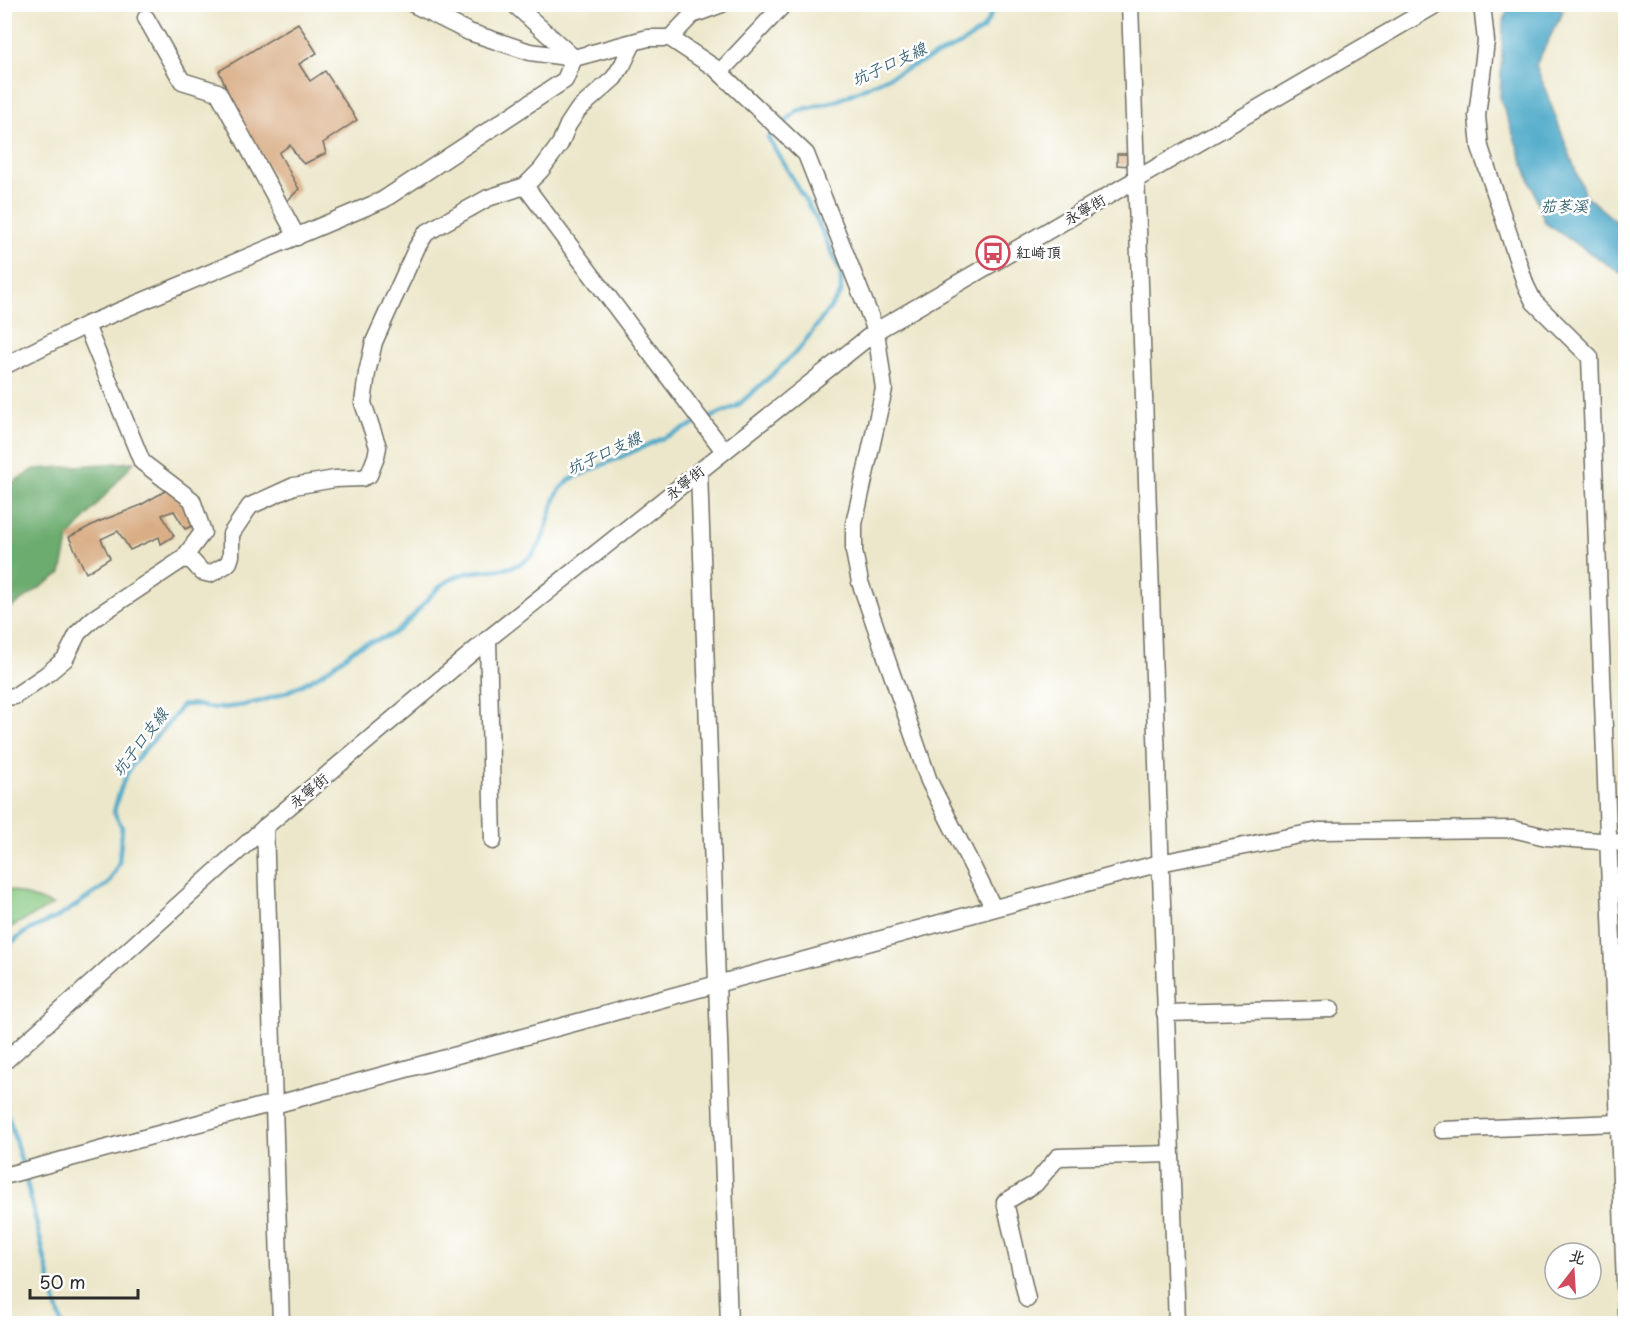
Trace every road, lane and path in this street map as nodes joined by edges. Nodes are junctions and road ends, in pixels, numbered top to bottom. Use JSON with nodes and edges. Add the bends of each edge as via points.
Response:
{"nodes":[{"id":1,"x":413,"y":4,"type":"edge"},
{"id":2,"x":514,"y":4,"type":"edge"},
{"id":3,"x":722,"y":4,"type":"edge"},
{"id":4,"x":784,"y":4,"type":"edge"},
{"id":5,"x":1130,"y":4,"type":"edge"},
{"id":6,"x":1437,"y":4,"type":"edge"},
{"id":7,"x":1482,"y":4,"type":"edge"},
{"id":8,"x":146,"y":18,"type":"dead end"},
{"id":9,"x":670,"y":38,"type":"junction"},
{"id":10,"x":633,"y":43,"type":"junction"},
{"id":11,"x":574,"y":58,"type":"junction"},
{"id":12,"x":720,"y":72,"type":"junction"},
{"id":13,"x":1137,"y":180,"type":"junction"},
{"id":14,"x":525,"y":186,"type":"junction"},
{"id":15,"x":297,"y":237,"type":"junction"},
{"id":16,"x":86,"y":325,"type":"junction"},
{"id":17,"x":876,"y":331,"type":"junction"},
{"id":18,"x":4,"y":366,"type":"edge"},
{"id":19,"x":724,"y":451,"type":"junction"},
{"id":20,"x":699,"y":471,"type":"junction"},
{"id":21,"x":183,"y":559,"type":"junction"},
{"id":22,"x":488,"y":639,"type":"junction"},
{"id":23,"x":4,"y":697,"type":"edge"},
{"id":24,"x":265,"y":827,"type":"junction"},
{"id":25,"x":1608,"y":841,"type":"junction"},
{"id":26,"x":493,"y":842,"type":"dead end"},
{"id":27,"x":1626,"y":843,"type":"edge"},
{"id":28,"x":1160,"y":863,"type":"junction"},
{"id":29,"x":993,"y":908,"type":"junction"},
{"id":30,"x":717,"y":984,"type":"junction"},
{"id":31,"x":1331,"y":1009,"type":"dead end"},
{"id":32,"x":1165,"y":1013,"type":"junction"},
{"id":33,"x":4,"y":1062,"type":"edge"},
{"id":34,"x":274,"y":1105,"type":"junction"},
{"id":35,"x":1618,"y":1123,"type":"junction"},
{"id":36,"x":1442,"y":1130,"type":"dead end"},
{"id":37,"x":1170,"y":1154,"type":"junction"},
{"id":38,"x":1623,"y":1159,"type":"edge"},
{"id":39,"x":17,"y":1173,"type":"edge"},
{"id":40,"x":1028,"y":1299,"type":"dead end"},
{"id":41,"x":1626,"y":1312,"type":"edge"},
{"id":42,"x":281,"y":1323,"type":"edge"},
{"id":43,"x":729,"y":1323,"type":"edge"},
{"id":44,"x":1177,"y":1323,"type":"edge"}],
"edges":[{"from":1,"to":11,"type":"street","via":[[469,32],[530,52]]},
{"from":2,"to":11,"type":"street"},
{"from":3,"to":9,"type":"street","via":[[692,15]]},
{"from":4,"to":12,"type":"street"},
{"from":5,"to":13,"type":"street"},
{"from":6,"to":13,"type":"street","name":"永寧街"},
{"from":7,"to":25,"type":"street","via":[[1486,41],[1477,116],[1479,147],[1534,302],[1590,357]]},
{"from":8,"to":15,"type":"street","via":[[182,81],[218,92]]},
{"from":9,"to":10,"type":"street"},
{"from":9,"to":12,"type":"street"},
{"from":10,"to":11,"type":"street"},
{"from":10,"to":14,"type":"street","via":[[614,78],[578,110],[554,153]]},
{"from":11,"to":15,"type":"street","via":[[566,80],[383,200]]},
{"from":12,"to":17,"type":"street","via":[[806,154]]},
{"from":13,"to":17,"type":"street","name":"永寧街"},
{"from":13,"to":28,"type":"street"},
{"from":14,"to":19,"type":"street"},
{"from":14,"to":21,"type":"street","via":[[489,198],[438,226],[426,233],[417,248],[374,342],[367,373],[363,403],[378,447],[369,475],[294,486],[249,506],[231,534],[230,559],[210,573]]},
{"from":15,"to":16,"type":"street"},
{"from":16,"to":18,"type":"street"},
{"from":16,"to":21,"type":"street","via":[[142,462],[192,500],[203,532]]},
{"from":17,"to":19,"type":"street","name":"永寧街"},
{"from":17,"to":29,"type":"street","via":[[884,389],[854,524],[860,582],[929,781]]},
{"from":19,"to":20,"type":"street","name":"永寧街"},
{"from":20,"to":22,"type":"street","name":"永寧街"},
{"from":20,"to":30,"type":"street"},
{"from":21,"to":23,"type":"street","via":[[93,619],[78,633],[65,659],[47,674],[15,696]]},
{"from":22,"to":24,"type":"street","name":"永寧街"},
{"from":22,"to":26,"type":"street"},
{"from":24,"to":33,"type":"street","name":"永寧街"},
{"from":24,"to":34,"type":"street"},
{"from":25,"to":27,"type":"street"},
{"from":25,"to":28,"type":"street","via":[[1546,837],[1513,829],[1319,831]]},
{"from":25,"to":35,"type":"street"},
{"from":28,"to":29,"type":"street"},
{"from":28,"to":32,"type":"street"},
{"from":29,"to":30,"type":"street"},
{"from":30,"to":34,"type":"street"},
{"from":30,"to":43,"type":"street"},
{"from":31,"to":32,"type":"street"},
{"from":32,"to":37,"type":"street"},
{"from":34,"to":39,"type":"street"},
{"from":34,"to":42,"type":"street"},
{"from":35,"to":36,"type":"street"},
{"from":35,"to":38,"type":"street"},
{"from":37,"to":40,"type":"street","via":[[1059,1158],[1035,1184],[1005,1202]]},
{"from":37,"to":44,"type":"street"},
{"from":38,"to":41,"type":"street"}]}
